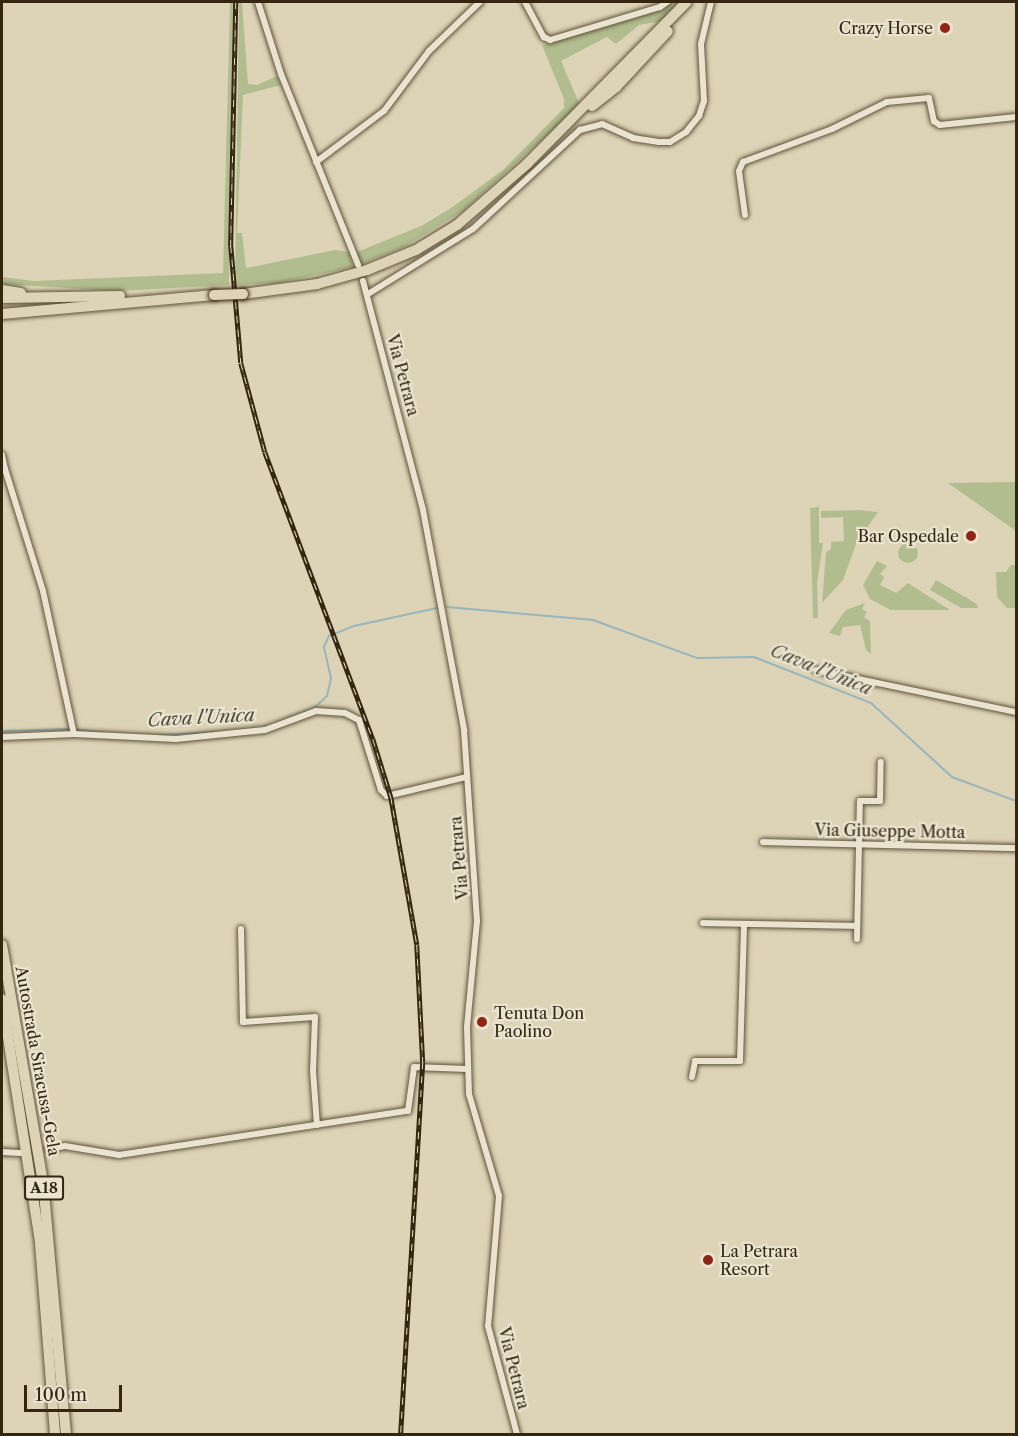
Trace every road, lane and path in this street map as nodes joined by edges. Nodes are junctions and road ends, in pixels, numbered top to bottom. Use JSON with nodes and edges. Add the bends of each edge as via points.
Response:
{"nodes":[{"id":1,"x":258,"y":2,"type":"edge"},
{"id":2,"x":480,"y":2,"type":"edge"},
{"id":3,"x":525,"y":2,"type":"edge"},
{"id":4,"x":667,"y":2,"type":"edge"},
{"id":5,"x":687,"y":2,"type":"edge"},
{"id":6,"x":693,"y":2,"type":"edge"},
{"id":7,"x":711,"y":2,"type":"edge"},
{"id":8,"x":1017,"y":117,"type":"edge"},
{"id":9,"x":564,"y":129,"type":"junction"},
{"id":10,"x":316,"y":162,"type":"junction"},
{"id":11,"x":745,"y":215,"type":"dead end"},
{"id":12,"x":358,"y":265,"type":"dead end"},
{"id":13,"x":363,"y":281,"type":"dead end"},
{"id":14,"x":2,"y":290,"type":"edge"},
{"id":15,"x":368,"y":294,"type":"junction"},
{"id":16,"x":93,"y":296,"type":"junction"},
{"id":17,"x":2,"y":298,"type":"edge"},
{"id":18,"x":150,"y":298,"type":"junction"},
{"id":19,"x":115,"y":301,"type":"junction"},
{"id":20,"x":2,"y":305,"type":"edge"},
{"id":21,"x":2,"y":314,"type":"edge"},
{"id":22,"x":2,"y":456,"type":"edge"},
{"id":23,"x":3,"y":469,"type":"edge"},
{"id":24,"x":816,"y":670,"type":"dead end"},
{"id":25,"x":1017,"y":712,"type":"edge"},
{"id":26,"x":74,"y":734,"type":"junction"},
{"id":27,"x":2,"y":736,"type":"edge"},
{"id":28,"x":881,"y":762,"type":"dead end"},
{"id":29,"x":466,"y":777,"type":"junction"},
{"id":30,"x":763,"y":842,"type":"dead end"},
{"id":31,"x":859,"y":844,"type":"junction"},
{"id":32,"x":1017,"y":848,"type":"edge"},
{"id":33,"x":703,"y":923,"type":"dead end"},
{"id":34,"x":744,"y":924,"type":"junction"},
{"id":35,"x":857,"y":926,"type":"junction"},
{"id":36,"x":242,"y":928,"type":"dead end"},
{"id":37,"x":857,"y":939,"type":"dead end"},
{"id":38,"x":2,"y":945,"type":"edge"},
{"id":39,"x":2,"y":999,"type":"edge"},
{"id":40,"x":467,"y":1069,"type":"junction"},
{"id":41,"x":692,"y":1077,"type":"dead end"},
{"id":42,"x":317,"y":1125,"type":"junction"},
{"id":43,"x":50,"y":1149,"type":"tunnel mouth"},
{"id":44,"x":2,"y":1152,"type":"edge"},
{"id":45,"x":20,"y":1153,"type":"tunnel mouth"},
{"id":46,"x":55,"y":1434,"type":"edge"},
{"id":47,"x":66,"y":1434,"type":"edge"},
{"id":48,"x":517,"y":1434,"type":"edge"}],
"edges":[{"from":1,"to":10,"type":"street"},
{"from":2,"to":10,"type":"street","via":[[429,51],[384,111]]},
{"from":3,"to":4,"type":"street","via":[[544,37],[550,40]]},
{"from":5,"to":9,"type":"highway"},
{"from":6,"to":9,"type":"highway","via":[[651,54]]},
{"from":7,"to":15,"type":"street","via":[[701,44],[704,101],[699,116],[686,132],[670,142],[659,142],[633,138],[602,124],[580,130],[473,229]]},
{"from":8,"to":11,"type":"street","via":[[939,125],[934,121],[929,98],[887,102],[832,129],[743,162],[739,171]]},
{"from":9,"to":18,"type":"highway","bridge":true,"via":[[475,212],[416,249],[336,280],[243,294]]},
{"from":10,"to":12,"type":"street"},
{"from":13,"to":15,"type":"street","name":"Via Petrara"},
{"from":14,"to":16,"type":"highway"},
{"from":15,"to":29,"type":"street","name":"Via Petrara","via":[[423,510],[464,730]]},
{"from":16,"to":17,"type":"highway"},
{"from":16,"to":18,"type":"highway"},
{"from":18,"to":19,"type":"highway"},
{"from":19,"to":20,"type":"highway"},
{"from":19,"to":21,"type":"highway","via":[[101,306]]},
{"from":22,"to":23,"type":"street"},
{"from":23,"to":26,"type":"street","via":[[43,591]]},
{"from":24,"to":25,"type":"street"},
{"from":26,"to":27,"type":"street"},
{"from":26,"to":29,"type":"street","via":[[176,739],[265,730],[316,711],[352,714],[359,720],[381,790],[387,796]]},
{"from":28,"to":31,"type":"street","via":[[880,801],[860,801]]},
{"from":29,"to":40,"type":"street","name":"Via Petrara","via":[[477,921]]},
{"from":30,"to":31,"type":"street","name":"Via Giuseppe Motta"},
{"from":31,"to":32,"type":"street","name":"Via Giuseppe Motta"},
{"from":31,"to":35,"type":"street"},
{"from":33,"to":34,"type":"street"},
{"from":34,"to":35,"type":"street"},
{"from":34,"to":41,"type":"street","via":[[740,1061],[694,1061]]},
{"from":35,"to":37,"type":"street"},
{"from":36,"to":42,"type":"street","via":[[243,1022],[315,1017]]},
{"from":38,"to":47,"type":"highway","name":"Autostrada Siracusa-Gela","number":"A18","via":[[43,1182]]},
{"from":39,"to":46,"type":"highway","name":"Autostrada Siracusa-Gela","number":"A18","via":[[38,1231]]},
{"from":40,"to":42,"type":"street","via":[[414,1067],[408,1111]]},
{"from":40,"to":48,"type":"street","name":"Via Petrara","via":[[469,1094],[499,1196],[488,1326]]},
{"from":42,"to":43,"type":"street","via":[[119,1155],[65,1146]]},
{"from":44,"to":45,"type":"street"}]}
